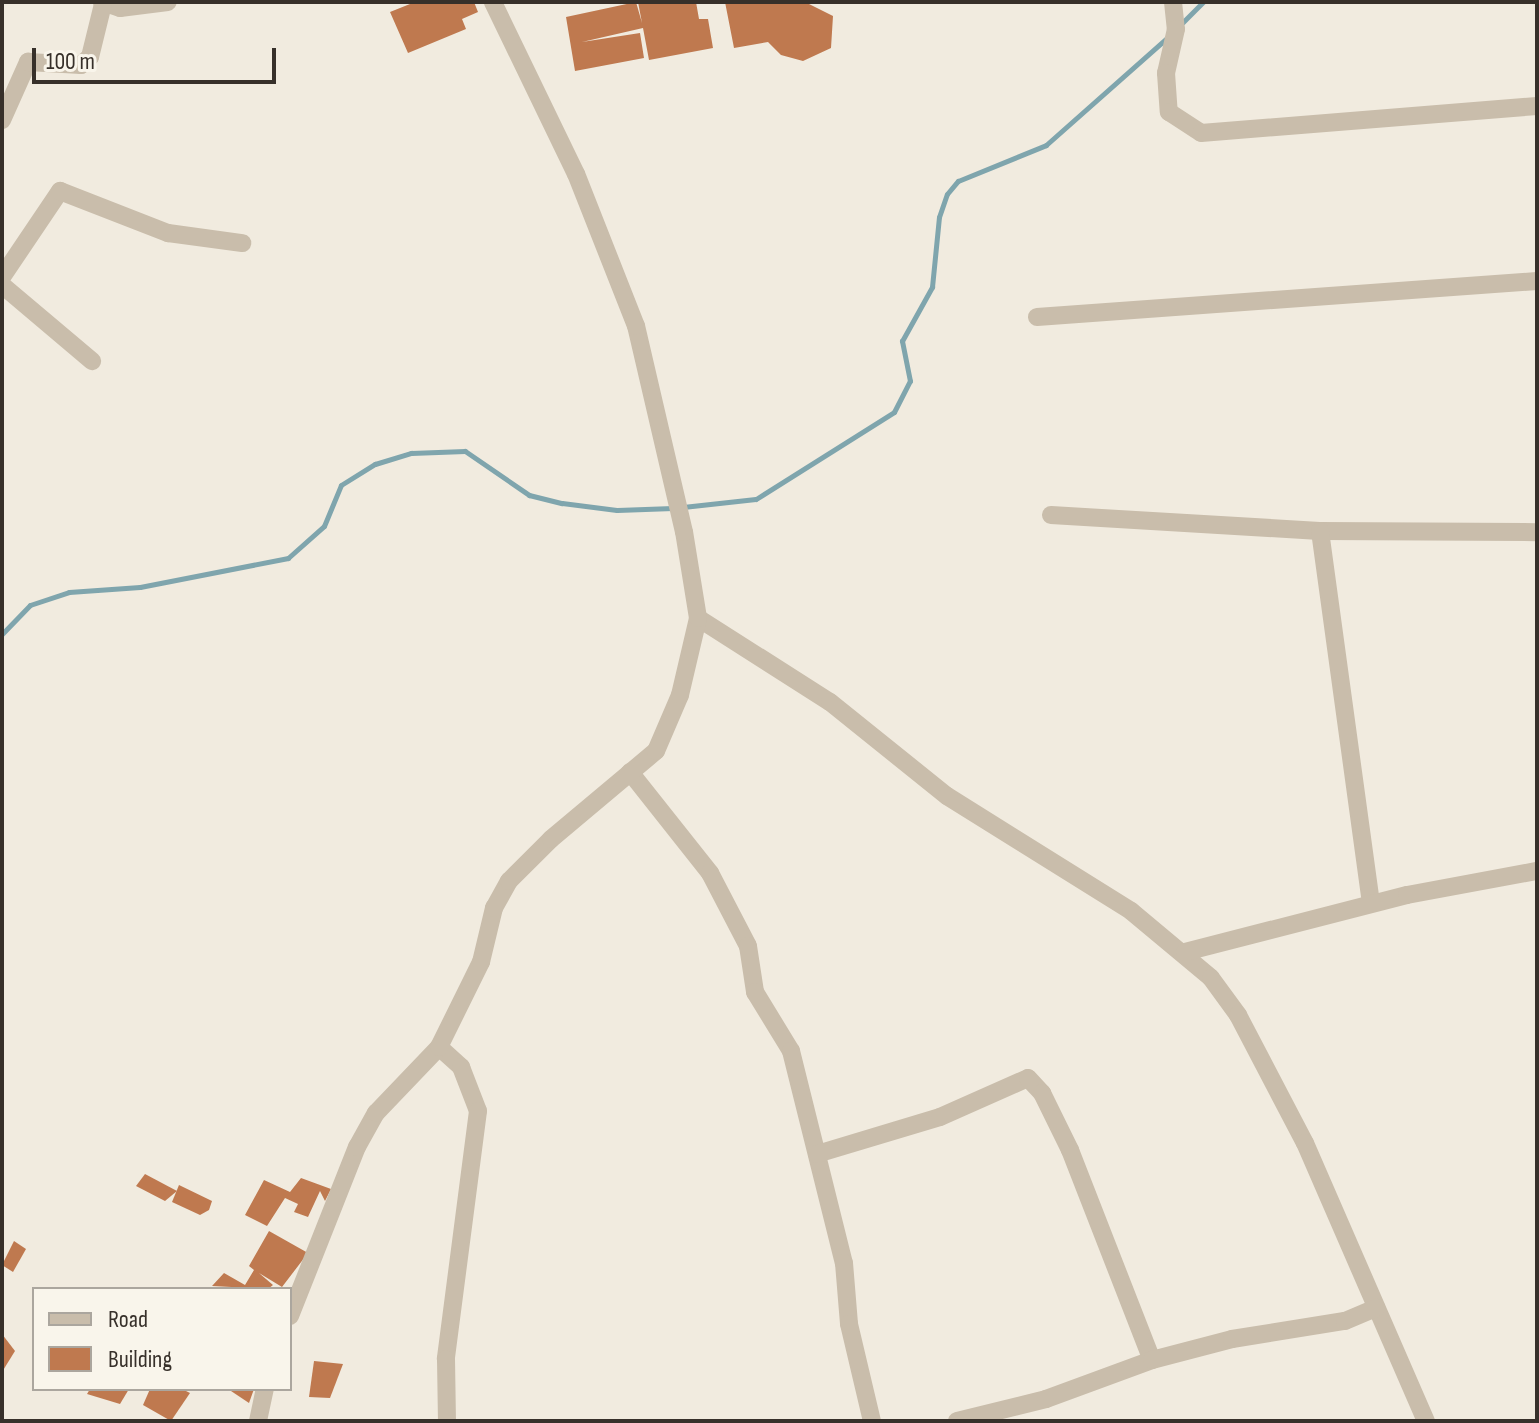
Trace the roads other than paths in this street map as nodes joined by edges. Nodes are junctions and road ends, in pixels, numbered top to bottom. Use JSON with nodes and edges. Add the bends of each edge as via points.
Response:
{"nodes":[{"id":1,"x":168,"y":2,"type":"edge"},
{"id":2,"x":493,"y":2,"type":"edge"},
{"id":3,"x":1173,"y":2,"type":"edge"},
{"id":4,"x":102,"y":3,"type":"edge"},
{"id":5,"x":1537,"y":106,"type":"edge"},
{"id":6,"x":2,"y":120,"type":"edge"},
{"id":7,"x":242,"y":243,"type":"dead end"},
{"id":8,"x":2,"y":277,"type":"edge"},
{"id":9,"x":1537,"y":281,"type":"edge"},
{"id":10,"x":2,"y":285,"type":"edge"},
{"id":11,"x":1037,"y":317,"type":"dead end"},
{"id":12,"x":92,"y":361,"type":"dead end"},
{"id":13,"x":1051,"y":515,"type":"dead end"},
{"id":14,"x":1320,"y":531,"type":"junction"},
{"id":15,"x":1537,"y":532,"type":"edge"},
{"id":16,"x":698,"y":618,"type":"junction"},
{"id":17,"x":630,"y":772,"type":"junction"},
{"id":18,"x":1537,"y":871,"type":"edge"},
{"id":19,"x":1371,"y":903,"type":"junction"},
{"id":20,"x":1185,"y":952,"type":"junction"},
{"id":21,"x":439,"y":1047,"type":"junction"},
{"id":22,"x":817,"y":1154,"type":"junction"},
{"id":23,"x":1376,"y":1308,"type":"junction"},
{"id":24,"x":292,"y":1311,"type":"edge"},
{"id":25,"x":1152,"y":1360,"type":"junction"},
{"id":26,"x":265,"y":1391,"type":"edge"},
{"id":27,"x":258,"y":1421,"type":"edge"},
{"id":28,"x":447,"y":1421,"type":"edge"},
{"id":29,"x":872,"y":1421,"type":"edge"},
{"id":30,"x":957,"y":1421,"type":"edge"},
{"id":31,"x":1426,"y":1421,"type":"edge"}],
"edges":[{"from":1,"to":4,"type":"street","via":[[120,8]]},
{"from":2,"to":16,"type":"street","via":[[576,174],[636,326],[684,532]]},
{"from":3,"to":5,"type":"street","via":[[1176,29],[1166,73],[1169,112],[1201,133]]},
{"from":4,"to":6,"type":"street","via":[[90,57],[81,65],[28,62]]},
{"from":7,"to":8,"type":"street","via":[[168,233],[60,191]]},
{"from":9,"to":11,"type":"street"},
{"from":10,"to":12,"type":"street"},
{"from":13,"to":14,"type":"street"},
{"from":14,"to":15,"type":"street"},
{"from":14,"to":19,"type":"street"},
{"from":16,"to":17,"type":"street","via":[[680,695],[656,751]]},
{"from":16,"to":20,"type":"street","via":[[830,702],[947,796],[1131,911]]},
{"from":17,"to":21,"type":"street","via":[[509,881],[494,908],[481,962]]},
{"from":17,"to":22,"type":"street","via":[[710,873],[735,916],[755,968],[755,992],[791,1051]]},
{"from":18,"to":19,"type":"street"},
{"from":19,"to":20,"type":"street"},
{"from":20,"to":23,"type":"street","via":[[1238,1015],[1264,1061]]},
{"from":21,"to":24,"type":"street","via":[[376,1113],[357,1147]]},
{"from":21,"to":28,"type":"street","via":[[461,1067],[478,1111],[446,1359]]},
{"from":22,"to":25,"type":"street","via":[[940,1117],[1028,1078],[1042,1093],[1070,1150]]},
{"from":22,"to":29,"type":"street","via":[[844,1263],[849,1324]]},
{"from":23,"to":25,"type":"street","via":[[1345,1321],[1232,1339]]},
{"from":23,"to":31,"type":"street"},
{"from":25,"to":30,"type":"street","via":[[1046,1399]]},
{"from":26,"to":27,"type":"street"}]}
